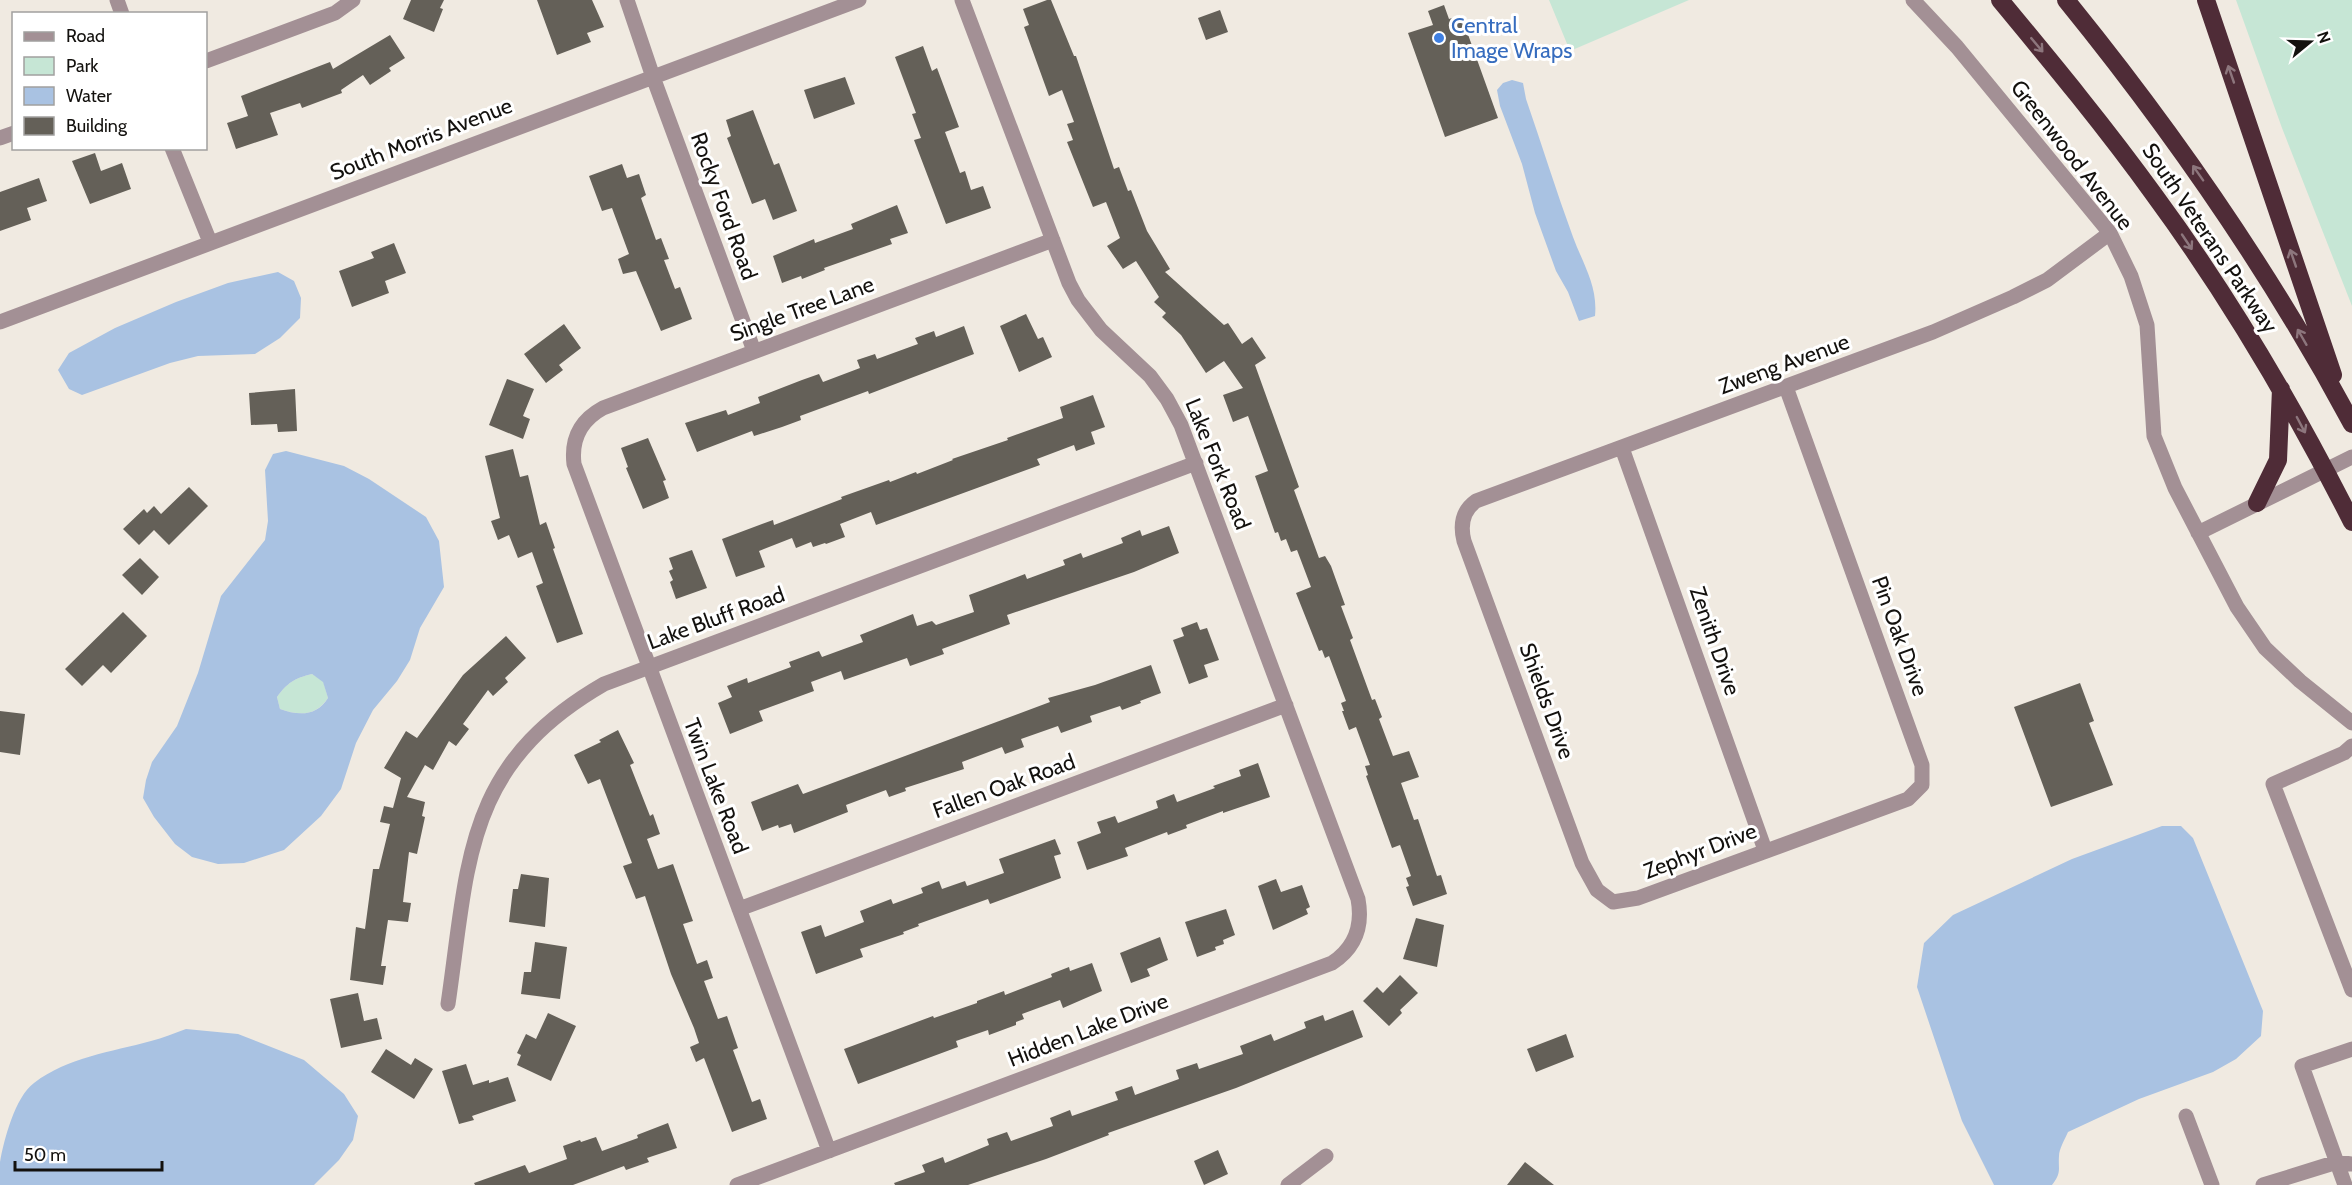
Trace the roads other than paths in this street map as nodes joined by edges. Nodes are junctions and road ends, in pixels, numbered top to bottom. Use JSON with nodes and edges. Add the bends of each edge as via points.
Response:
{"nodes":[{"id":1,"x":352,"y":0,"type":"edge"},
{"id":2,"x":627,"y":0,"type":"edge"},
{"id":3,"x":859,"y":0,"type":"edge"},
{"id":4,"x":962,"y":0,"type":"edge"},
{"id":5,"x":1913,"y":0,"type":"edge"},
{"id":6,"x":2000,"y":0,"type":"edge"},
{"id":7,"x":2066,"y":0,"type":"edge"},
{"id":8,"x":2206,"y":0,"type":"edge"},
{"id":9,"x":207,"y":62,"type":"edge"},
{"id":10,"x":652,"y":76,"type":"junction"},
{"id":11,"x":172,"y":150,"type":"edge"},
{"id":12,"x":2110,"y":233,"type":"junction"},
{"id":13,"x":1053,"y":240,"type":"junction"},
{"id":14,"x":210,"y":242,"type":"junction"},
{"id":15,"x":0,"y":322,"type":"edge"},
{"id":16,"x":754,"y":351,"type":"junction"},
{"id":17,"x":1786,"y":387,"type":"junction"},
{"id":18,"x":2281,"y":389,"type":"junction"},
{"id":19,"x":2349,"y":419,"type":"edge"},
{"id":20,"x":577,"y":434,"type":"joint"},
{"id":21,"x":1622,"y":448,"type":"junction"},
{"id":22,"x":2352,"y":458,"type":"edge"},
{"id":23,"x":1196,"y":463,"type":"junction"},
{"id":24,"x":2325,"y":470,"type":"junction"},
{"id":25,"x":2258,"y":504,"type":"junction"},
{"id":26,"x":1464,"y":513,"type":"joint"},
{"id":27,"x":2352,"y":522,"type":"edge"},
{"id":28,"x":2198,"y":533,"type":"junction"},
{"id":29,"x":648,"y":667,"type":"junction"},
{"id":30,"x":1286,"y":705,"type":"junction"},
{"id":31,"x":2352,"y":723,"type":"edge"},
{"id":32,"x":2352,"y":746,"type":"edge"},
{"id":33,"x":1810,"y":834,"type":"joint"},
{"id":34,"x":1765,"y":850,"type":"junction"},
{"id":35,"x":1605,"y":898,"type":"joint"},
{"id":36,"x":739,"y":909,"type":"junction"},
{"id":37,"x":1354,"y":940,"type":"joint"},
{"id":38,"x":2352,"y":990,"type":"edge"},
{"id":39,"x":448,"y":1004,"type":"dead end"},
{"id":40,"x":2352,"y":1049,"type":"edge"},
{"id":41,"x":2186,"y":1116,"type":"dead end"},
{"id":42,"x":829,"y":1151,"type":"junction"},
{"id":43,"x":1326,"y":1156,"type":"dead end"},
{"id":44,"x":2345,"y":1163,"type":"edge"},
{"id":45,"x":737,"y":1185,"type":"edge"},
{"id":46,"x":1288,"y":1185,"type":"edge"},
{"id":47,"x":2212,"y":1185,"type":"edge"},
{"id":48,"x":2263,"y":1185,"type":"edge"},
{"id":49,"x":2345,"y":1185,"type":"edge"}],
"edges":[{"from":1,"to":9,"type":"street","via":[[335,13]]},
{"from":2,"to":10,"type":"street","name":"Rocky Ford Road"},
{"from":3,"to":10,"type":"street","name":"South Morris Avenue"},
{"from":4,"to":13,"type":"street","name":"Lake Fork Road"},
{"from":5,"to":12,"type":"street","name":"Greenwood Avenue","via":[[1957,47]]},
{"from":6,"to":18,"type":"highway","name":"South Veterans Parkway","one_way":true,"via":[[2156,197]]},
{"from":19,"to":7,"type":"highway","name":"South Veterans Parkway","one_way":true,"via":[[2229,218],[2176,142]]},
{"from":19,"to":8,"type":"highway","one_way":true},
{"from":10,"to":14,"type":"street","name":"South Morris Avenue"},
{"from":10,"to":16,"type":"street","name":"Rocky Ford Road"},
{"from":11,"to":14,"type":"street"},
{"from":12,"to":17,"type":"street","name":"Zweng Avenue","via":[[2047,280],[2013,297],[1933,332]]},
{"from":12,"to":28,"type":"street","name":"Greenwood Avenue","via":[[2131,276],[2147,325],[2154,436]]},
{"from":13,"to":16,"type":"street","name":"Single Tree Lane"},
{"from":13,"to":23,"type":"street","name":"Lake Fork Road","via":[[1069,283],[1089,316],[1150,376],[1167,399]]},
{"from":14,"to":15,"type":"street","name":"South Morris Avenue"},
{"from":16,"to":20,"type":"street","name":"Single Tree Lane","via":[[603,408],[587,419]]},
{"from":17,"to":21,"type":"street","name":"Zweng Avenue"},
{"from":17,"to":33,"type":"street","name":"Pin Oak Drive","via":[[1923,765],[1924,778],[1908,799]]},
{"from":18,"to":24,"type":"highway","name":"South Veterans Parkway","one_way":true},
{"from":18,"to":25,"type":"highway","via":[[2278,460]]},
{"from":20,"to":29,"type":"street","name":"Twin Lake Road","via":[[574,464]]},
{"from":21,"to":26,"type":"street","name":"Zweng Avenue","via":[[1476,501]]},
{"from":21,"to":34,"type":"street","name":"Zenith Drive"},
{"from":22,"to":24,"type":"street"},
{"from":23,"to":29,"type":"street","name":"Lake Bluff Road"},
{"from":23,"to":30,"type":"street","name":"Lake Fork Road"},
{"from":24,"to":25,"type":"street"},
{"from":24,"to":27,"type":"highway","name":"South Veterans Parkway"},
{"from":25,"to":28,"type":"street"},
{"from":26,"to":35,"type":"street","name":"Shields Drive","via":[[1464,541],[1582,863]]},
{"from":28,"to":31,"type":"street","name":"Greenwood Avenue","via":[[2237,607],[2265,648]]},
{"from":29,"to":36,"type":"street","name":"Twin Lake Road"},
{"from":29,"to":39,"type":"street","name":"Lake Bluff Road","via":[[604,684],[561,711],[523,746],[498,782],[473,841]]},
{"from":30,"to":36,"type":"street","name":"Fallen Oak Road"},
{"from":30,"to":37,"type":"street","name":"Lake Fork Road","via":[[1358,899],[1360,920]]},
{"from":32,"to":38,"type":"street","via":[[2274,784]]},
{"from":33,"to":34,"type":"street","name":"Zephyr Drive"},
{"from":34,"to":35,"type":"street","name":"Zephyr Drive","via":[[1638,898],[1613,902]]},
{"from":36,"to":42,"type":"street","name":"Twin Lake Road"},
{"from":37,"to":42,"type":"street","name":"Hidden Lake Drive","via":[[1332,963]]},
{"from":40,"to":44,"type":"street","via":[[2302,1066]]},
{"from":41,"to":47,"type":"street"},
{"from":42,"to":45,"type":"street","name":"Hidden Lake Drive"},
{"from":43,"to":46,"type":"street"},
{"from":44,"to":48,"type":"street"},
{"from":44,"to":49,"type":"street"}]}
